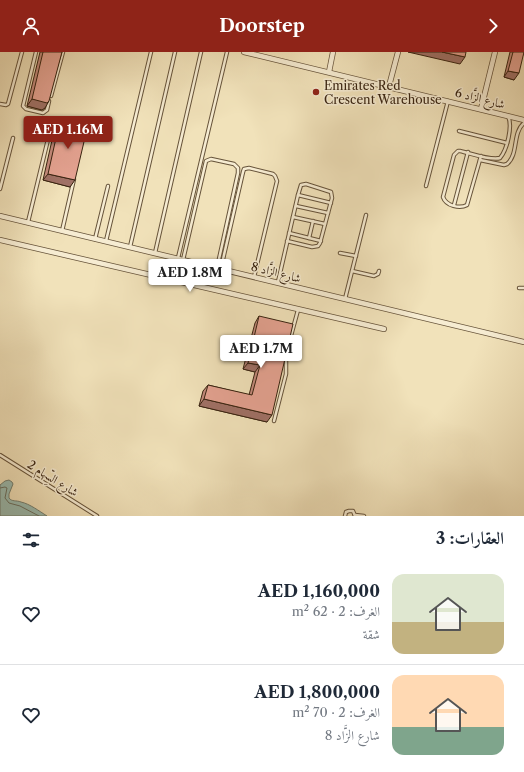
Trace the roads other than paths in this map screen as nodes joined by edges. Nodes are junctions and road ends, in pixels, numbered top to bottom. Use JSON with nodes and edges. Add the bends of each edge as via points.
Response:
{"nodes":[{"id":1,"x":22,"y":52,"type":"edge"},
{"id":2,"x":36,"y":52,"type":"edge"},
{"id":3,"x":63,"y":52,"type":"edge"},
{"id":4,"x":151,"y":52,"type":"edge"},
{"id":5,"x":175,"y":52,"type":"edge"},
{"id":6,"x":201,"y":52,"type":"edge"},
{"id":7,"x":226,"y":52,"type":"edge"},
{"id":8,"x":244,"y":52,"type":"edge"},
{"id":9,"x":333,"y":52,"type":"edge"},
{"id":10,"x":398,"y":52,"type":"edge"},
{"id":11,"x":495,"y":52,"type":"edge"},
{"id":12,"x":56,"y":55,"type":"edge"},
{"id":13,"x":62,"y":57,"type":"junction"},
{"id":14,"x":329,"y":72,"type":"junction"},
{"id":15,"x":389,"y":86,"type":"junction"},
{"id":16,"x":448,"y":101,"type":"junction"},
{"id":17,"x":0,"y":104,"type":"edge"},
{"id":18,"x":481,"y":109,"type":"junction"},
{"id":19,"x":508,"y":116,"type":"junction"},
{"id":20,"x":524,"y":120,"type":"edge"},
{"id":21,"x":524,"y":123,"type":"edge"},
{"id":22,"x":65,"y":125,"type":"edge"},
{"id":23,"x":459,"y":131,"type":"dead end"},
{"id":24,"x":13,"y":138,"type":"dead end"},
{"id":25,"x":507,"y":142,"type":"junction"},
{"id":26,"x":468,"y":152,"type":"junction"},
{"id":27,"x":481,"y":156,"type":"junction"},
{"id":28,"x":480,"y":160,"type":"junction"},
{"id":29,"x":75,"y":174,"type":"edge"},
{"id":30,"x":108,"y":186,"type":"dead end"},
{"id":31,"x":426,"y":186,"type":"dead end"},
{"id":32,"x":0,"y":189,"type":"edge"},
{"id":33,"x":298,"y":195,"type":"junction"},
{"id":34,"x":331,"y":203,"type":"junction"},
{"id":35,"x":454,"y":205,"type":"junction"},
{"id":36,"x":296,"y":206,"type":"junction"},
{"id":37,"x":328,"y":213,"type":"junction"},
{"id":38,"x":0,"y":216,"type":"edge"},
{"id":39,"x":366,"y":216,"type":"dead end"},
{"id":40,"x":293,"y":217,"type":"junction"},
{"id":41,"x":312,"y":221,"type":"junction"},
{"id":42,"x":28,"y":223,"type":"junction"},
{"id":43,"x":325,"y":224,"type":"junction"},
{"id":44,"x":62,"y":231,"type":"junction"},
{"id":45,"x":289,"y":233,"type":"junction"},
{"id":46,"x":308,"y":238,"type":"junction"},
{"id":47,"x":95,"y":239,"type":"junction"},
{"id":48,"x":0,"y":240,"type":"edge"},
{"id":49,"x":287,"y":241,"type":"junction"},
{"id":50,"x":321,"y":241,"type":"junction"},
{"id":51,"x":106,"y":242,"type":"junction"},
{"id":52,"x":130,"y":247,"type":"junction"},
{"id":53,"x":155,"y":253,"type":"junction"},
{"id":54,"x":340,"y":253,"type":"dead end"},
{"id":55,"x":356,"y":256,"type":"junction"},
{"id":56,"x":181,"y":259,"type":"junction"},
{"id":57,"x":219,"y":268,"type":"junction"},
{"id":58,"x":352,"y":271,"type":"junction"},
{"id":59,"x":378,"y":271,"type":"dead end"},
{"id":60,"x":254,"y":277,"type":"junction"},
{"id":61,"x":278,"y":283,"type":"junction"},
{"id":62,"x":519,"y":288,"type":"dead end"},
{"id":63,"x":524,"y":288,"type":"edge"},
{"id":64,"x":345,"y":299,"type":"junction"},
{"id":65,"x":298,"y":309,"type":"junction"},
{"id":66,"x":384,"y":329,"type":"dead end"},
{"id":67,"x":524,"y":342,"type":"edge"},
{"id":68,"x":274,"y":421,"type":"dead end"},
{"id":69,"x":0,"y":455,"type":"edge"},
{"id":70,"x":355,"y":515,"type":"edge"},
{"id":71,"x":97,"y":516,"type":"edge"},
{"id":72,"x":345,"y":516,"type":"edge"},
{"id":73,"x":364,"y":516,"type":"edge"}],
"edges":[{"from":1,"to":17,"type":"lane","via":[[8,104]]},
{"from":2,"to":13,"type":"lane","via":[[23,106],[42,113],[45,113]]},
{"from":3,"to":13,"type":"lane"},
{"from":4,"to":51,"type":"lane"},
{"from":5,"to":52,"type":"lane"},
{"from":6,"to":53,"type":"lane"},
{"from":7,"to":56,"type":"lane"},
{"from":8,"to":14,"type":"street","name":"شارع الزَّاد 6"},
{"from":9,"to":14,"type":"street"},
{"from":10,"to":15,"type":"street"},
{"from":11,"to":18,"type":"street"},
{"from":12,"to":13,"type":"lane"},
{"from":14,"to":15,"type":"street","name":"شارع الزَّاد 6"},
{"from":15,"to":16,"type":"street","name":"شارع الزَّاد 6"},
{"from":16,"to":18,"type":"street","name":"شارع الزَّاد 6"},
{"from":16,"to":31,"type":"lane"},
{"from":18,"to":19,"type":"street","name":"شارع الزَّاد 6"},
{"from":19,"to":20,"type":"street","name":"شارع الزَّاد 6"},
{"from":19,"to":25,"type":"lane","via":[[511,124]]},
{"from":21,"to":28,"type":"lane","via":[[519,129],[512,157],[507,164]]},
{"from":22,"to":42,"type":"lane","via":[[52,125]]},
{"from":23,"to":25,"type":"lane"},
{"from":24,"to":32,"type":"lane"},
{"from":25,"to":27,"type":"lane","via":[[500,158]]},
{"from":26,"to":27,"type":"lane"},
{"from":26,"to":35,"type":"lane"},
{"from":26,"to":35,"type":"lane","via":[[458,151],[454,155],[443,197],[447,204]]},
{"from":27,"to":28,"type":"lane"},
{"from":28,"to":35,"type":"lane","via":[[469,202],[465,207]]},
{"from":29,"to":44,"type":"lane"},
{"from":30,"to":47,"type":"lane"},
{"from":33,"to":34,"type":"lane"},
{"from":33,"to":34,"type":"lane","via":[[301,185],[306,184],[332,192]]},
{"from":33,"to":36,"type":"lane"},
{"from":34,"to":37,"type":"lane"},
{"from":36,"to":37,"type":"lane"},
{"from":36,"to":40,"type":"lane"},
{"from":37,"to":43,"type":"lane"},
{"from":38,"to":42,"type":"street","name":"شارع الزَّاد 8"},
{"from":39,"to":55,"type":"lane"},
{"from":40,"to":41,"type":"lane"},
{"from":40,"to":45,"type":"lane"},
{"from":41,"to":43,"type":"lane"},
{"from":41,"to":46,"type":"lane"},
{"from":42,"to":44,"type":"street","name":"شارع الزَّاد 8"},
{"from":43,"to":50,"type":"lane"},
{"from":44,"to":47,"type":"street","name":"شارع الزَّاد 8"},
{"from":45,"to":46,"type":"lane"},
{"from":45,"to":49,"type":"lane"},
{"from":46,"to":50,"type":"lane"},
{"from":47,"to":51,"type":"street","name":"شارع الزَّاد 8"},
{"from":48,"to":65,"type":"street"},
{"from":49,"to":50,"type":"lane","via":[[315,247]]},
{"from":49,"to":61,"type":"lane"},
{"from":51,"to":52,"type":"street","name":"شارع الزَّاد 8"},
{"from":52,"to":53,"type":"street","name":"شارع الزَّاد 8"},
{"from":53,"to":56,"type":"street","name":"شارع الزَّاد 8"},
{"from":54,"to":55,"type":"lane"},
{"from":55,"to":58,"type":"lane"},
{"from":56,"to":57,"type":"street","name":"شارع الزَّاد 8"},
{"from":56,"to":57,"type":"lane","via":[[206,161],[211,158],[234,164],[238,168]]},
{"from":57,"to":60,"type":"street","name":"شارع الزَّاد 8"},
{"from":57,"to":60,"type":"lane","via":[[244,170],[249,168],[273,174],[277,181]]},
{"from":58,"to":59,"type":"lane","via":[[374,276]]},
{"from":58,"to":64,"type":"lane"},
{"from":60,"to":61,"type":"street","name":"شارع الزَّاد 8"},
{"from":61,"to":64,"type":"street","name":"شارع الزَّاد 8"},
{"from":62,"to":63,"type":"lane"},
{"from":64,"to":67,"type":"street","name":"شارع الزَّاد 8"},
{"from":65,"to":66,"type":"street"},
{"from":65,"to":68,"type":"lane","via":[[286,354],[286,374]]},
{"from":69,"to":71,"type":"lane","name":"شارع السِّهام 2"},
{"from":70,"to":72,"type":"lane","via":[[353,511],[349,511]]},
{"from":70,"to":73,"type":"lane"}]}
